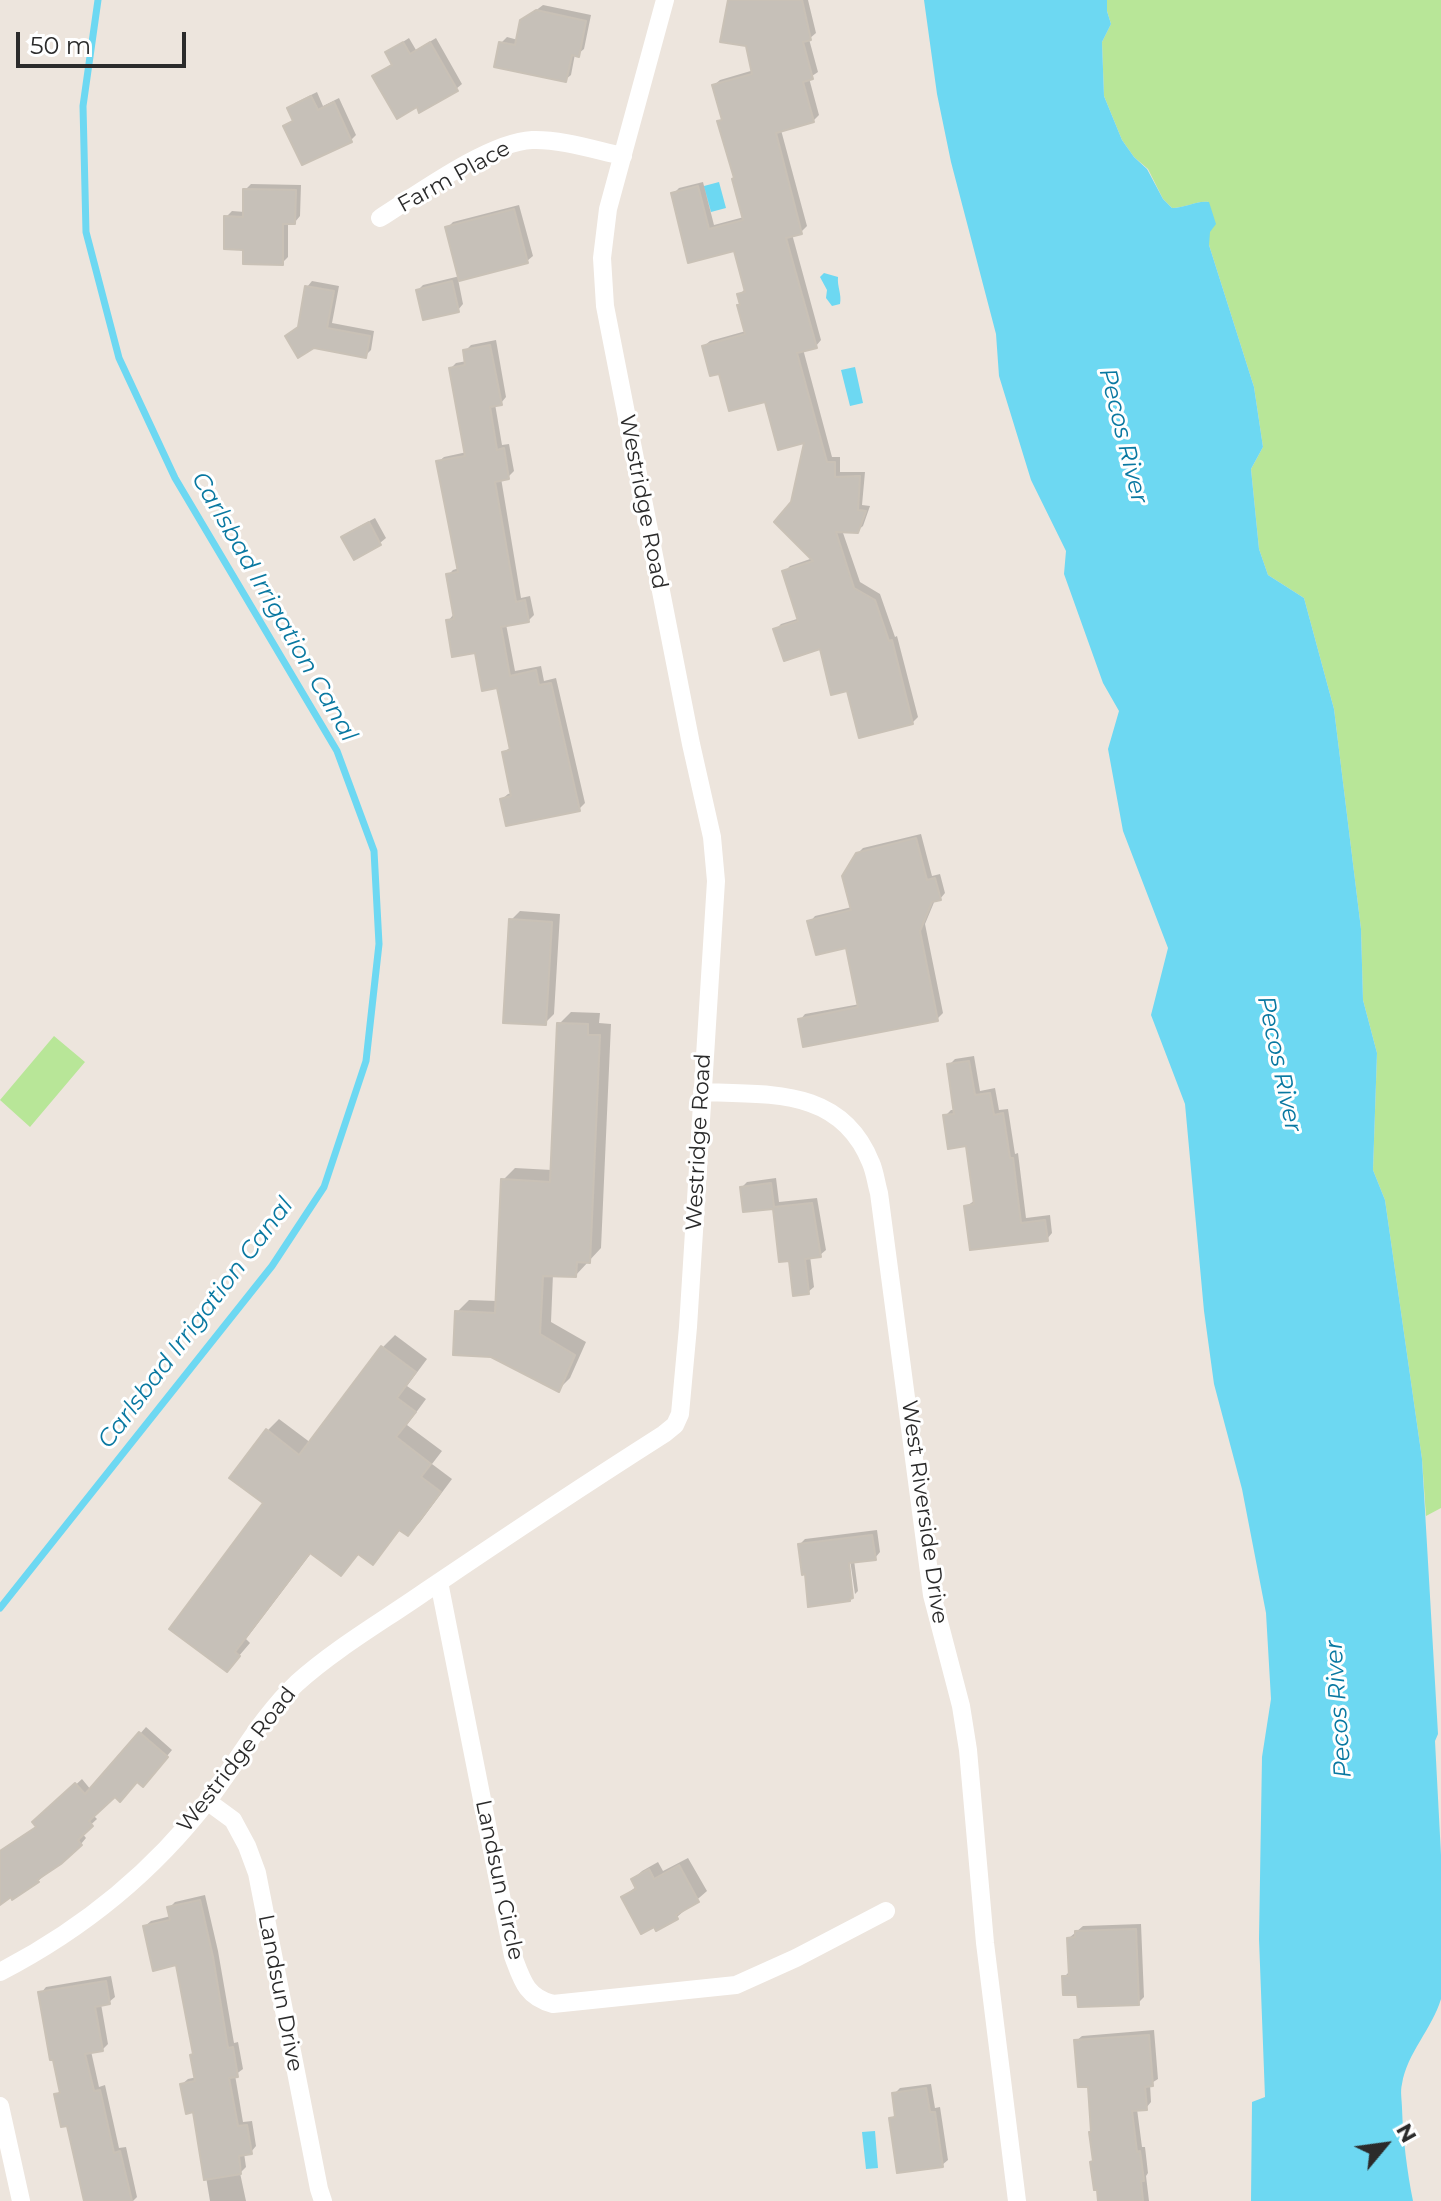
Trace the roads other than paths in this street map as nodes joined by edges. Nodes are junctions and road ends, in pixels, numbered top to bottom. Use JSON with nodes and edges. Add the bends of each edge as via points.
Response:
{"nodes":[{"id":1,"x":665,"y":0,"type":"edge"},
{"id":2,"x":623,"y":156,"type":"junction"},
{"id":3,"x":380,"y":218,"type":"dead end"},
{"id":4,"x":702,"y":1092,"type":"junction"},
{"id":5,"x":439,"y":1582,"type":"junction"},
{"id":6,"x":207,"y":1801,"type":"junction"},
{"id":7,"x":886,"y":1911,"type":"dead end"},
{"id":8,"x":0,"y":1972,"type":"edge"},
{"id":9,"x":0,"y":2106,"type":"edge"},
{"id":10,"x":21,"y":2201,"type":"edge"},
{"id":11,"x":323,"y":2201,"type":"edge"},
{"id":12,"x":1017,"y":2201,"type":"edge"}],
"edges":[{"from":1,"to":2,"type":"street","name":"Westridge Road"},
{"from":2,"to":3,"type":"street","name":"Farm Place","via":[[551,141],[511,143]]},
{"from":2,"to":4,"type":"street","name":"Westridge Road","via":[[608,209],[602,258],[605,306],[712,837],[716,881]]},
{"from":4,"to":5,"type":"street","name":"Westridge Road","via":[[688,1327],[675,1425]]},
{"from":4,"to":12,"type":"street","name":"West Riverside Drive","via":[[795,1097],[823,1106],[859,1140],[871,1163],[932,1595],[968,1750]]},
{"from":5,"to":6,"type":"street","name":"Westridge Road","via":[[295,1685]]},
{"from":5,"to":7,"type":"street","name":"Landsun Circle","via":[[513,1956],[530,1994],[553,2004],[736,1985]]},
{"from":6,"to":8,"type":"street","name":"Westridge Road","via":[[160,1855],[108,1902]]},
{"from":6,"to":11,"type":"street","name":"Landsun Drive","via":[[233,1820],[257,1873]]},
{"from":9,"to":10,"type":"street"}]}
